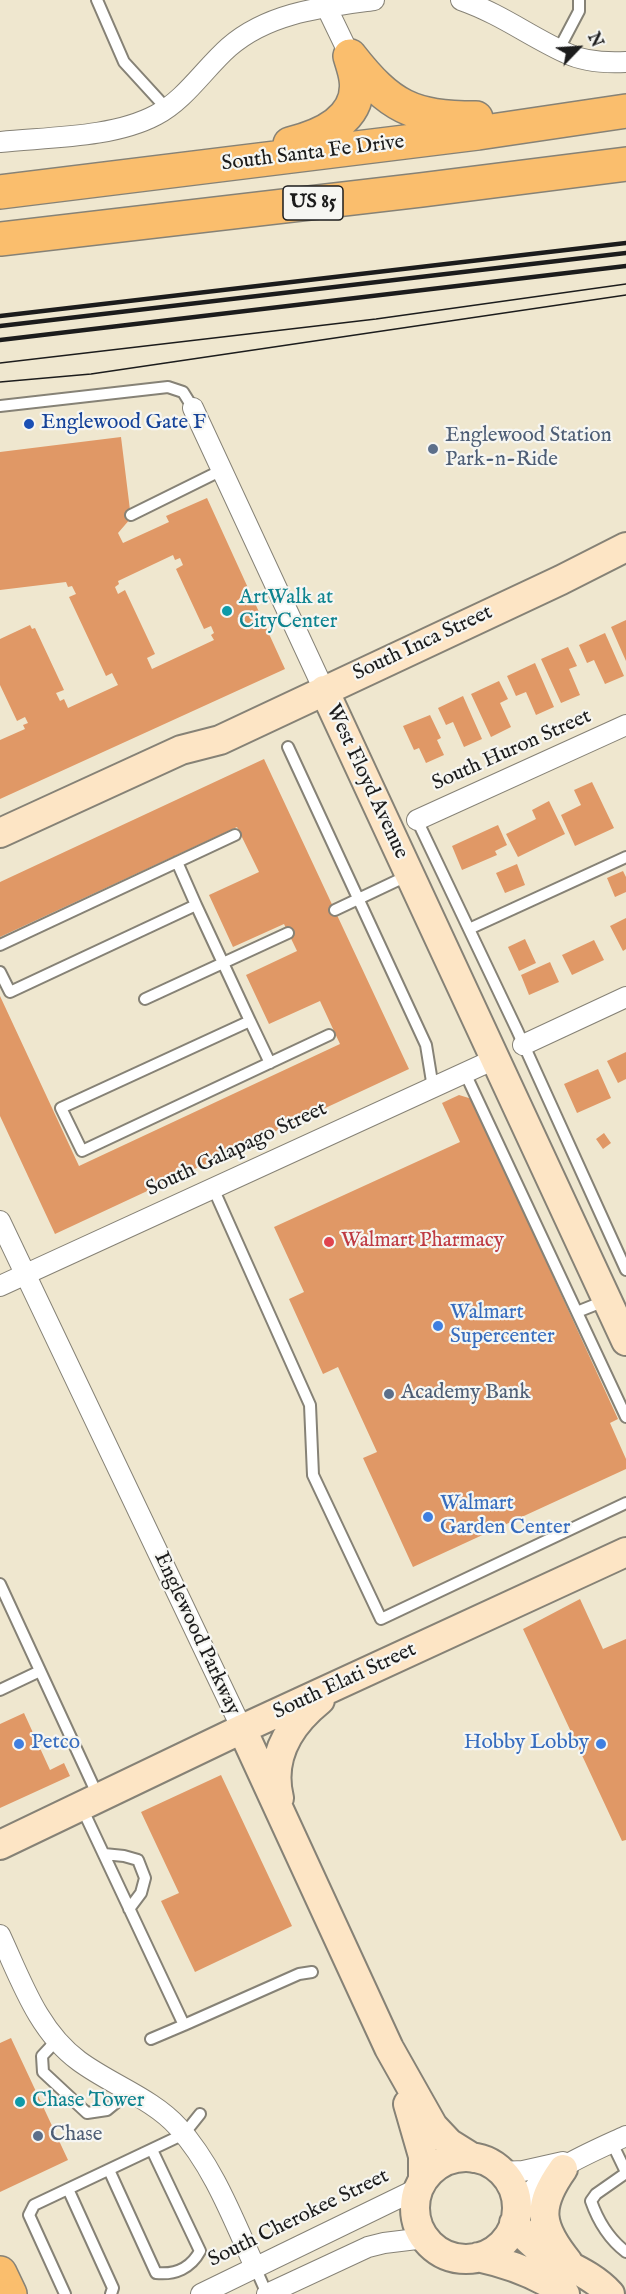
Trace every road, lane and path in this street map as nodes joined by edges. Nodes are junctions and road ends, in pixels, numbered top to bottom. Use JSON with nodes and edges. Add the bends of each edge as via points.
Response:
{"nodes":[{"id":1,"x":97,"y":0,"type":"edge"},
{"id":2,"x":374,"y":0,"type":"edge"},
{"id":3,"x":579,"y":0,"type":"edge"},
{"id":4,"x":464,"y":1,"type":"edge"},
{"id":5,"x":325,"y":3,"type":"edge"},
{"id":6,"x":559,"y":49,"type":"junction"},
{"id":7,"x":350,"y":56,"type":"junction"},
{"id":8,"x":626,"y":62,"type":"edge"},
{"id":9,"x":167,"y":109,"type":"junction"},
{"id":10,"x":625,"y":111,"type":"edge"},
{"id":11,"x":0,"y":142,"type":"edge"},
{"id":12,"x":626,"y":164,"type":"edge"},
{"id":13,"x":150,"y":175,"type":"junction"},
{"id":14,"x":0,"y":192,"type":"edge"},
{"id":15,"x":0,"y":239,"type":"edge"},
{"id":16,"x":0,"y":406,"type":"edge"},
{"id":17,"x":194,"y":408,"type":"joint"},
{"id":18,"x":222,"y":470,"type":"junction"},
{"id":19,"x":131,"y":515,"type":"dead end"},
{"id":20,"x":626,"y":547,"type":"edge"},
{"id":21,"x":324,"y":690,"type":"junction"},
{"id":22,"x":626,"y":725,"type":"edge"},
{"id":23,"x":220,"y":740,"type":"junction"},
{"id":24,"x":288,"y":747,"type":"dead end"},
{"id":25,"x":417,"y":820,"type":"joint"},
{"id":26,"x":0,"y":833,"type":"edge"},
{"id":27,"x":235,"y":835,"type":"dead end"},
{"id":28,"x":0,"y":853,"type":"edge"},
{"id":29,"x":626,"y":857,"type":"edge"},
{"id":30,"x":177,"y":862,"type":"junction"},
{"id":31,"x":409,"y":875,"type":"junction"},
{"id":32,"x":358,"y":900,"type":"junction"},
{"id":33,"x":196,"y":905,"type":"junction"},
{"id":34,"x":335,"y":910,"type":"dead end"},
{"id":35,"x":469,"y":929,"type":"junction"},
{"id":36,"x":288,"y":933,"type":"dead end"},
{"id":37,"x":0,"y":945,"type":"edge"},
{"id":38,"x":223,"y":963,"type":"junction"},
{"id":39,"x":0,"y":972,"type":"edge"},
{"id":40,"x":626,"y":997,"type":"edge"},
{"id":41,"x":145,"y":999,"type":"dead end"},
{"id":42,"x":250,"y":1020,"type":"junction"},
{"id":43,"x":329,"y":1035,"type":"dead end"},
{"id":44,"x":523,"y":1046,"type":"junction"},
{"id":45,"x":495,"y":1059,"type":"junction"},
{"id":46,"x":270,"y":1063,"type":"junction"},
{"id":47,"x":465,"y":1073,"type":"junction"},
{"id":48,"x":433,"y":1088,"type":"junction"},
{"id":49,"x":213,"y":1188,"type":"junction"},
{"id":50,"x":0,"y":1221,"type":"edge"},
{"id":51,"x":626,"y":1270,"type":"edge"},
{"id":52,"x":25,"y":1274,"type":"junction"},
{"id":53,"x":0,"y":1286,"type":"edge"},
{"id":54,"x":607,"y":1300,"type":"junction"},
{"id":55,"x":577,"y":1312,"type":"junction"},
{"id":56,"x":626,"y":1341,"type":"edge"},
{"id":57,"x":626,"y":1417,"type":"edge"},
{"id":58,"x":626,"y":1503,"type":"edge"},
{"id":59,"x":626,"y":1552,"type":"edge"},
{"id":60,"x":0,"y":1584,"type":"edge"},
{"id":61,"x":40,"y":1671,"type":"junction"},
{"id":62,"x":340,"y":1684,"type":"junction"},
{"id":63,"x":0,"y":1690,"type":"edge"},
{"id":64,"x":242,"y":1729,"type":"junction"},
{"id":65,"x":90,"y":1802,"type":"junction"},
{"id":66,"x":285,"y":1821,"type":"junction"},
{"id":67,"x":0,"y":1845,"type":"edge"},
{"id":68,"x":104,"y":1854,"type":"junction"},
{"id":69,"x":129,"y":1909,"type":"junction"},
{"id":70,"x":0,"y":1935,"type":"edge"},
{"id":71,"x":312,"y":1972,"type":"dead end"},
{"id":72,"x":184,"y":2025,"type":"junction"},
{"id":73,"x":151,"y":2039,"type":"dead end"},
{"id":74,"x":56,"y":2042,"type":"junction"},
{"id":75,"x":389,"y":2048,"type":"junction"},
{"id":76,"x":129,"y":2092,"type":"junction"},
{"id":77,"x":200,"y":2114,"type":"dead end"},
{"id":78,"x":184,"y":2134,"type":"junction"},
{"id":79,"x":619,"y":2140,"type":"edge"},
{"id":80,"x":152,"y":2150,"type":"junction"},
{"id":81,"x":473,"y":2158,"type":"junction"},
{"id":82,"x":572,"y":2163,"type":"junction"},
{"id":83,"x":109,"y":2170,"type":"junction"},
{"id":84,"x":501,"y":2172,"type":"junction"},
{"id":85,"x":626,"y":2173,"type":"edge"},
{"id":86,"x":421,"y":2184,"type":"junction"},
{"id":87,"x":68,"y":2189,"type":"junction"},
{"id":88,"x":515,"y":2218,"type":"junction"},
{"id":89,"x":425,"y":2238,"type":"junction"},
{"id":90,"x":626,"y":2252,"type":"edge"},
{"id":91,"x":478,"y":2257,"type":"junction"},
{"id":92,"x":572,"y":2266,"type":"junction"},
{"id":93,"x":255,"y":2267,"type":"junction"},
{"id":94,"x":65,"y":2294,"type":"edge"},
{"id":95,"x":111,"y":2294,"type":"edge"},
{"id":96,"x":201,"y":2294,"type":"edge"},
{"id":97,"x":267,"y":2294,"type":"edge"},
{"id":98,"x":565,"y":2294,"type":"edge"},
{"id":99,"x":610,"y":2294,"type":"edge"}],
"edges":[{"from":1,"to":9,"type":"lane","via":[[124,62]]},
{"from":2,"to":5,"type":"street"},
{"from":3,"to":6,"type":"lane","via":[[579,11]]},
{"from":4,"to":6,"type":"street"},
{"from":5,"to":7,"type":"street"},
{"from":5,"to":9,"type":"street","via":[[276,20],[243,37]]},
{"from":6,"to":8,"type":"street","via":[[591,61]]},
{"from":7,"to":10,"type":"highway","via":[[394,102],[438,117],[542,117]]},
{"from":7,"to":13,"type":"highway","via":[[357,80],[354,103],[348,114],[327,131],[263,151]]},
{"from":9,"to":11,"type":"street","via":[[142,122],[113,130]]},
{"from":10,"to":13,"type":"highway","name":"South Santa Fe Drive","number":"US 85"},
{"from":12,"to":15,"type":"highway","number":"US 85"},
{"from":13,"to":14,"type":"highway","name":"South Santa Fe Drive","number":"US 85"},
{"from":16,"to":17,"type":"lane","name":"West Floyd Avenue","via":[[168,387],[186,394]]},
{"from":17,"to":18,"type":"street","name":"West Floyd Avenue"},
{"from":18,"to":19,"type":"lane"},
{"from":18,"to":21,"type":"street","name":"West Floyd Avenue"},
{"from":20,"to":21,"type":"street","name":"South Inca Street"},
{"from":21,"to":23,"type":"street","name":"South Inca Street"},
{"from":21,"to":31,"type":"street","name":"West Floyd Avenue"},
{"from":22,"to":25,"type":"street","name":"South Huron Street"},
{"from":23,"to":26,"type":"street","name":"South Inca Street","via":[[181,750]]},
{"from":23,"to":28,"type":"street","name":"South Inca Street","via":[[187,766]]},
{"from":24,"to":32,"type":"lane"},
{"from":25,"to":35,"type":"lane","name":"West Floyd Avenue"},
{"from":27,"to":30,"type":"lane"},
{"from":29,"to":35,"type":"lane"},
{"from":30,"to":33,"type":"lane"},
{"from":30,"to":37,"type":"lane"},
{"from":31,"to":32,"type":"lane"},
{"from":31,"to":45,"type":"street","name":"West Floyd Avenue"},
{"from":32,"to":34,"type":"lane"},
{"from":32,"to":48,"type":"lane","via":[[426,1045]]},
{"from":33,"to":38,"type":"lane"},
{"from":33,"to":39,"type":"lane","via":[[10,992]]},
{"from":35,"to":44,"type":"lane","name":"West Floyd Avenue"},
{"from":36,"to":38,"type":"lane"},
{"from":38,"to":41,"type":"lane"},
{"from":38,"to":42,"type":"lane"},
{"from":40,"to":44,"type":"street"},
{"from":42,"to":46,"type":"lane"},
{"from":42,"to":46,"type":"lane","via":[[61,1108],[82,1151]]},
{"from":43,"to":46,"type":"lane"},
{"from":44,"to":51,"type":"lane","name":"West Floyd Avenue"},
{"from":45,"to":47,"type":"street","name":"South Galapago Street"},
{"from":45,"to":54,"type":"street","name":"West Floyd Avenue"},
{"from":47,"to":48,"type":"street","name":"South Galapago Street"},
{"from":47,"to":55,"type":"lane"},
{"from":48,"to":49,"type":"street","name":"South Galapago Street"},
{"from":49,"to":52,"type":"street","name":"South Galapago Street"},
{"from":49,"to":58,"type":"lane","via":[[310,1405],[313,1475],[381,1619]]},
{"from":50,"to":52,"type":"street","name":"Englewood Parkway"},
{"from":52,"to":53,"type":"street","name":"South Galapago Street"},
{"from":52,"to":64,"type":"street","name":"Englewood Parkway"},
{"from":54,"to":55,"type":"lane"},
{"from":54,"to":56,"type":"street","name":"West Floyd Avenue"},
{"from":55,"to":57,"type":"lane"},
{"from":59,"to":62,"type":"street","name":"South Elati Street"},
{"from":60,"to":61,"type":"lane"},
{"from":61,"to":63,"type":"lane"},
{"from":61,"to":65,"type":"lane"},
{"from":62,"to":64,"type":"street","name":"South Elati Street"},
{"from":62,"to":66,"type":"street","via":[[300,1719],[281,1748],[276,1774]]},
{"from":64,"to":65,"type":"street","name":"South Elati Street"},
{"from":64,"to":66,"type":"street","name":"Englewood Parkway"},
{"from":65,"to":67,"type":"street","name":"South Elati Street"},
{"from":65,"to":68,"type":"lane"},
{"from":66,"to":75,"type":"street","name":"Englewood Parkway"},
{"from":68,"to":69,"type":"lane"},
{"from":68,"to":69,"type":"lane","via":[[138,1860],[145,1878],[141,1893]]},
{"from":69,"to":72,"type":"lane"},
{"from":70,"to":74,"type":"street"},
{"from":71,"to":72,"type":"lane","via":[[299,1974]]},
{"from":72,"to":73,"type":"lane"},
{"from":74,"to":76,"type":"street"},
{"from":74,"to":76,"type":"lane","via":[[42,2056],[43,2072],[87,2113],[107,2110]]},
{"from":75,"to":81,"type":"street","name":"Englewood Parkway","via":[[433,2126],[449,2143]]},
{"from":75,"to":86,"type":"street","name":"Englewood Parkway","via":[[423,2156]]},
{"from":76,"to":78,"type":"street"},
{"from":77,"to":78,"type":"lane"},
{"from":78,"to":80,"type":"lane"},
{"from":78,"to":93,"type":"street","via":[[212,2175]]},
{"from":79,"to":82,"type":"street"},
{"from":79,"to":85,"type":"lane"},
{"from":80,"to":83,"type":"lane"},
{"from":80,"to":83,"type":"lane","via":[[200,2251],[193,2263],[168,2274],[156,2272]]},
{"from":81,"to":84,"type":"street"},
{"from":81,"to":86,"type":"street","via":[[441,2163]]},
{"from":82,"to":84,"type":"street"},
{"from":82,"to":88,"type":"street","via":[[530,2192]]},
{"from":82,"to":92,"type":"street","via":[[547,2194],[544,2220],[554,2243]]},
{"from":83,"to":87,"type":"lane"},
{"from":84,"to":88,"type":"street","via":[[515,2195]]},
{"from":85,"to":90,"type":"lane","via":[[591,2201],[612,2240]]},
{"from":86,"to":89,"type":"street","via":[[415,2214]]},
{"from":86,"to":93,"type":"street","name":"South Cherokee Street"},
{"from":87,"to":94,"type":"lane","via":[[34,2205],[29,2216]]},
{"from":87,"to":95,"type":"lane","via":[[113,2288]]},
{"from":88,"to":91,"type":"street","via":[[500,2245]]},
{"from":88,"to":92,"type":"street","via":[[530,2242]]},
{"from":89,"to":91,"type":"street","via":[[447,2256]]},
{"from":89,"to":97,"type":"street","via":[[368,2247]]},
{"from":91,"to":98,"type":"street","via":[[528,2272]]},
{"from":92,"to":99,"type":"street"},
{"from":93,"to":96,"type":"street","name":"South Cherokee Street"},
{"from":93,"to":97,"type":"lane"}]}
